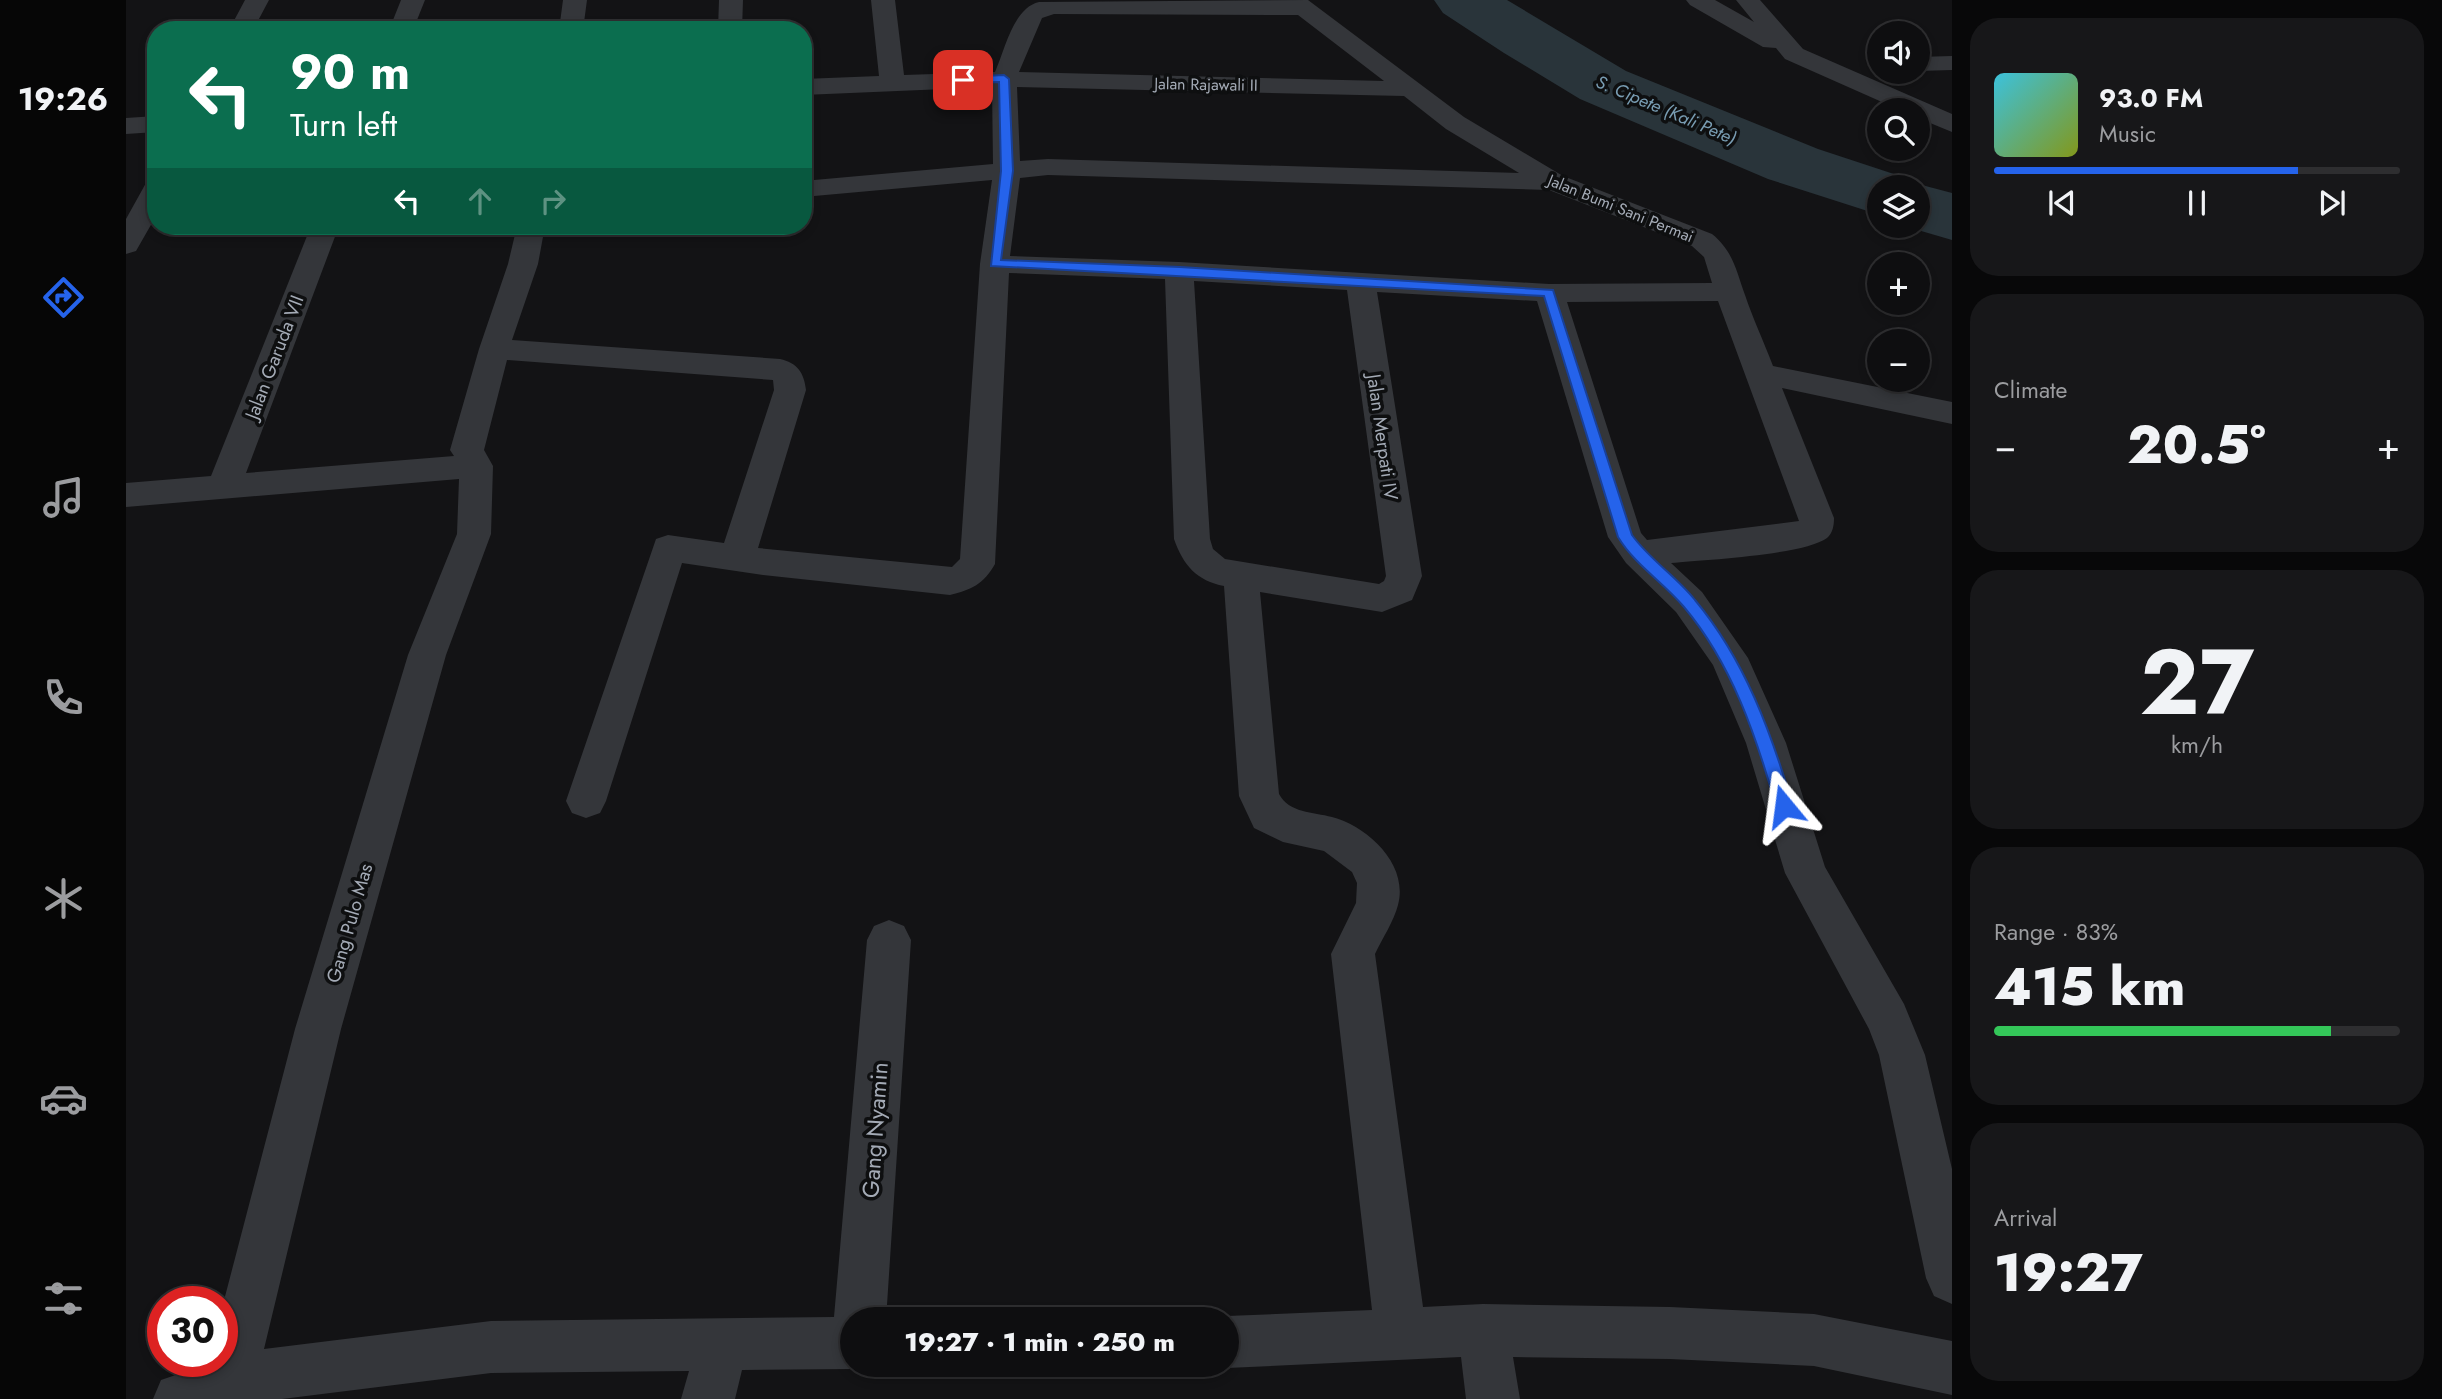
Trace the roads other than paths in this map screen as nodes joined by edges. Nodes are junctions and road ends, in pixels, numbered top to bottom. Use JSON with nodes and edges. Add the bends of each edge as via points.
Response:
{"nodes":[{"id":1,"x":257,"y":0,"type":"edge"},
{"id":2,"x":413,"y":0,"type":"edge"},
{"id":3,"x":575,"y":0,"type":"edge"},
{"id":4,"x":731,"y":0,"type":"edge"},
{"id":5,"x":883,"y":0,"type":"edge"},
{"id":6,"x":1698,"y":0,"type":"edge"},
{"id":7,"x":1748,"y":0,"type":"edge"},
{"id":8,"x":1298,"y":4,"type":"edge"},
{"id":9,"x":246,"y":21,"type":"edge"},
{"id":10,"x":405,"y":21,"type":"edge"},
{"id":11,"x":572,"y":21,"type":"edge"},
{"id":12,"x":730,"y":21,"type":"edge"},
{"id":13,"x":1794,"y":54,"type":"junction"},
{"id":14,"x":1952,"y":63,"type":"edge"},
{"id":15,"x":1930,"y":64,"type":"edge"},
{"id":16,"x":1867,"y":66,"type":"edge"},
{"id":17,"x":1823,"y":68,"type":"junction"},
{"id":18,"x":1004,"y":79,"type":"junction"},
{"id":19,"x":891,"y":83,"type":"junction"},
{"id":20,"x":812,"y":87,"type":"edge"},
{"id":21,"x":1407,"y":89,"type":"junction"},
{"id":22,"x":1952,"y":124,"type":"edge"},
{"id":23,"x":147,"y":125,"type":"edge"},
{"id":24,"x":126,"y":126,"type":"edge"},
{"id":25,"x":1007,"y":171,"type":"junction"},
{"id":26,"x":1553,"y":182,"type":"junction"},
{"id":27,"x":812,"y":187,"type":"edge"},
{"id":28,"x":147,"y":206,"type":"edge"},
{"id":29,"x":321,"y":235,"type":"edge"},
{"id":30,"x":529,"y":235,"type":"edge"},
{"id":31,"x":126,"y":245,"type":"edge"},
{"id":32,"x":995,"y":264,"type":"junction"},
{"id":33,"x":1180,"y":271,"type":"junction"},
{"id":34,"x":1361,"y":282,"type":"junction"},
{"id":35,"x":1729,"y":292,"type":"junction"},
{"id":36,"x":1549,"y":293,"type":"junction"},
{"id":37,"x":494,"y":349,"type":"junction"},
{"id":38,"x":1759,"y":373,"type":"junction"},
{"id":39,"x":1952,"y":413,"type":"edge"},
{"id":40,"x":476,"y":466,"type":"junction"},
{"id":41,"x":223,"y":488,"type":"junction"},
{"id":42,"x":126,"y":495,"type":"edge"},
{"id":43,"x":1638,"y":554,"type":"junction"},
{"id":44,"x":738,"y":556,"type":"junction"},
{"id":45,"x":1241,"y":575,"type":"junction"},
{"id":46,"x":586,"y":801,"type":"dead end"},
{"id":47,"x":889,"y":940,"type":"dead end"},
{"id":48,"x":1952,"y":1278,"type":"edge"},
{"id":49,"x":861,"y":1307,"type":"edge"},
{"id":50,"x":1483,"y":1330,"type":"junction"},
{"id":51,"x":1401,"y":1335,"type":"junction"},
{"id":52,"x":1239,"y":1342,"type":"edge"},
{"id":53,"x":840,"y":1343,"type":"edge"},
{"id":54,"x":723,"y":1345,"type":"junction"},
{"id":55,"x":1952,"y":1368,"type":"edge"},
{"id":56,"x":229,"y":1385,"type":"junction"},
{"id":57,"x":180,"y":1399,"type":"edge"},
{"id":58,"x":708,"y":1399,"type":"edge"},
{"id":59,"x":1493,"y":1399,"type":"edge"}],
"edges":[{"from":1,"to":9,"type":"street"},
{"from":2,"to":10,"type":"street"},
{"from":3,"to":11,"type":"street"},
{"from":4,"to":12,"type":"street"},
{"from":5,"to":19,"type":"street"},
{"from":6,"to":13,"type":"street"},
{"from":7,"to":13,"type":"street"},
{"from":8,"to":18,"type":"street","via":[[1039,9],[1027,22]]},
{"from":8,"to":21,"type":"street","name":"Jalan Bumi Sani Permai"},
{"from":13,"to":17,"type":"street"},
{"from":14,"to":15,"type":"street"},
{"from":16,"to":17,"type":"street"},
{"from":17,"to":22,"type":"street"},
{"from":18,"to":19,"type":"street","name":"Jalan Rajawali II"},
{"from":18,"to":21,"type":"street","name":"Jalan Rajawali II"},
{"from":18,"to":25,"type":"street"},
{"from":19,"to":20,"type":"street","name":"Jalan Rajawali II"},
{"from":21,"to":26,"type":"street","name":"Jalan Bumi Sani Permai"},
{"from":23,"to":24,"type":"street"},
{"from":25,"to":26,"type":"street","via":[[1048,167]]},
{"from":25,"to":27,"type":"street"},
{"from":25,"to":32,"type":"street"},
{"from":26,"to":35,"type":"street","name":"Jalan Bumi Sani Permai","via":[[1702,240],[1723,261]]},
{"from":28,"to":31,"type":"street"},
{"from":29,"to":41,"type":"street","name":"Jalan Garuda VII"},
{"from":30,"to":37,"type":"street","name":"Gang Pulo Mas"},
{"from":32,"to":33,"type":"street"},
{"from":32,"to":44,"type":"street","via":[[977,564],[970,573],[950,581]]},
{"from":33,"to":34,"type":"street"},
{"from":33,"to":45,"type":"street","via":[[1192,539],[1204,564]]},
{"from":34,"to":36,"type":"street"},
{"from":34,"to":45,"type":"street","name":"Jalan Merpati IV","via":[[1404,576],[1399,590],[1382,598],[1367,597]]},
{"from":35,"to":36,"type":"street"},
{"from":35,"to":38,"type":"street","name":"Jalan Bumi Sani Permai"},
{"from":36,"to":43,"type":"street","via":[[1625,537]]},
{"from":37,"to":40,"type":"street","name":"Gang Pulo Mas","via":[[467,450]]},
{"from":37,"to":44,"type":"street","via":[[780,369],[789,377],[790,390]]},
{"from":38,"to":39,"type":"street"},
{"from":38,"to":43,"type":"street","name":"Jalan Bumi Sani Permai","via":[[1817,518],[1816,528],[1797,536]]},
{"from":40,"to":41,"type":"street"},
{"from":40,"to":56,"type":"street","name":"Gang Pulo Mas","via":[[474,534],[427,655],[318,1029]]},
{"from":41,"to":42,"type":"street"},
{"from":43,"to":48,"type":"street","via":[[1689,602],[1729,658],[1766,743],[1806,873],[1888,1019],[1902,1055]]},
{"from":44,"to":46,"type":"street","via":[[668,548]]},
{"from":45,"to":51,"type":"street","via":[[1259,796],[1269,815],[1283,824],[1335,836],[1368,860],[1378,883],[1377,904],[1353,954],[1353,973]]},
{"from":47,"to":49,"type":"street","name":"Gang Nyamin"},
{"from":50,"to":51,"type":"street"},
{"from":50,"to":55,"type":"street","via":[[1814,1340]]},
{"from":50,"to":59,"type":"street"},
{"from":51,"to":52,"type":"street"},
{"from":53,"to":54,"type":"street"},
{"from":54,"to":56,"type":"street","via":[[491,1347],[269,1374]]},
{"from":54,"to":58,"type":"street"},
{"from":56,"to":57,"type":"street"}]}
